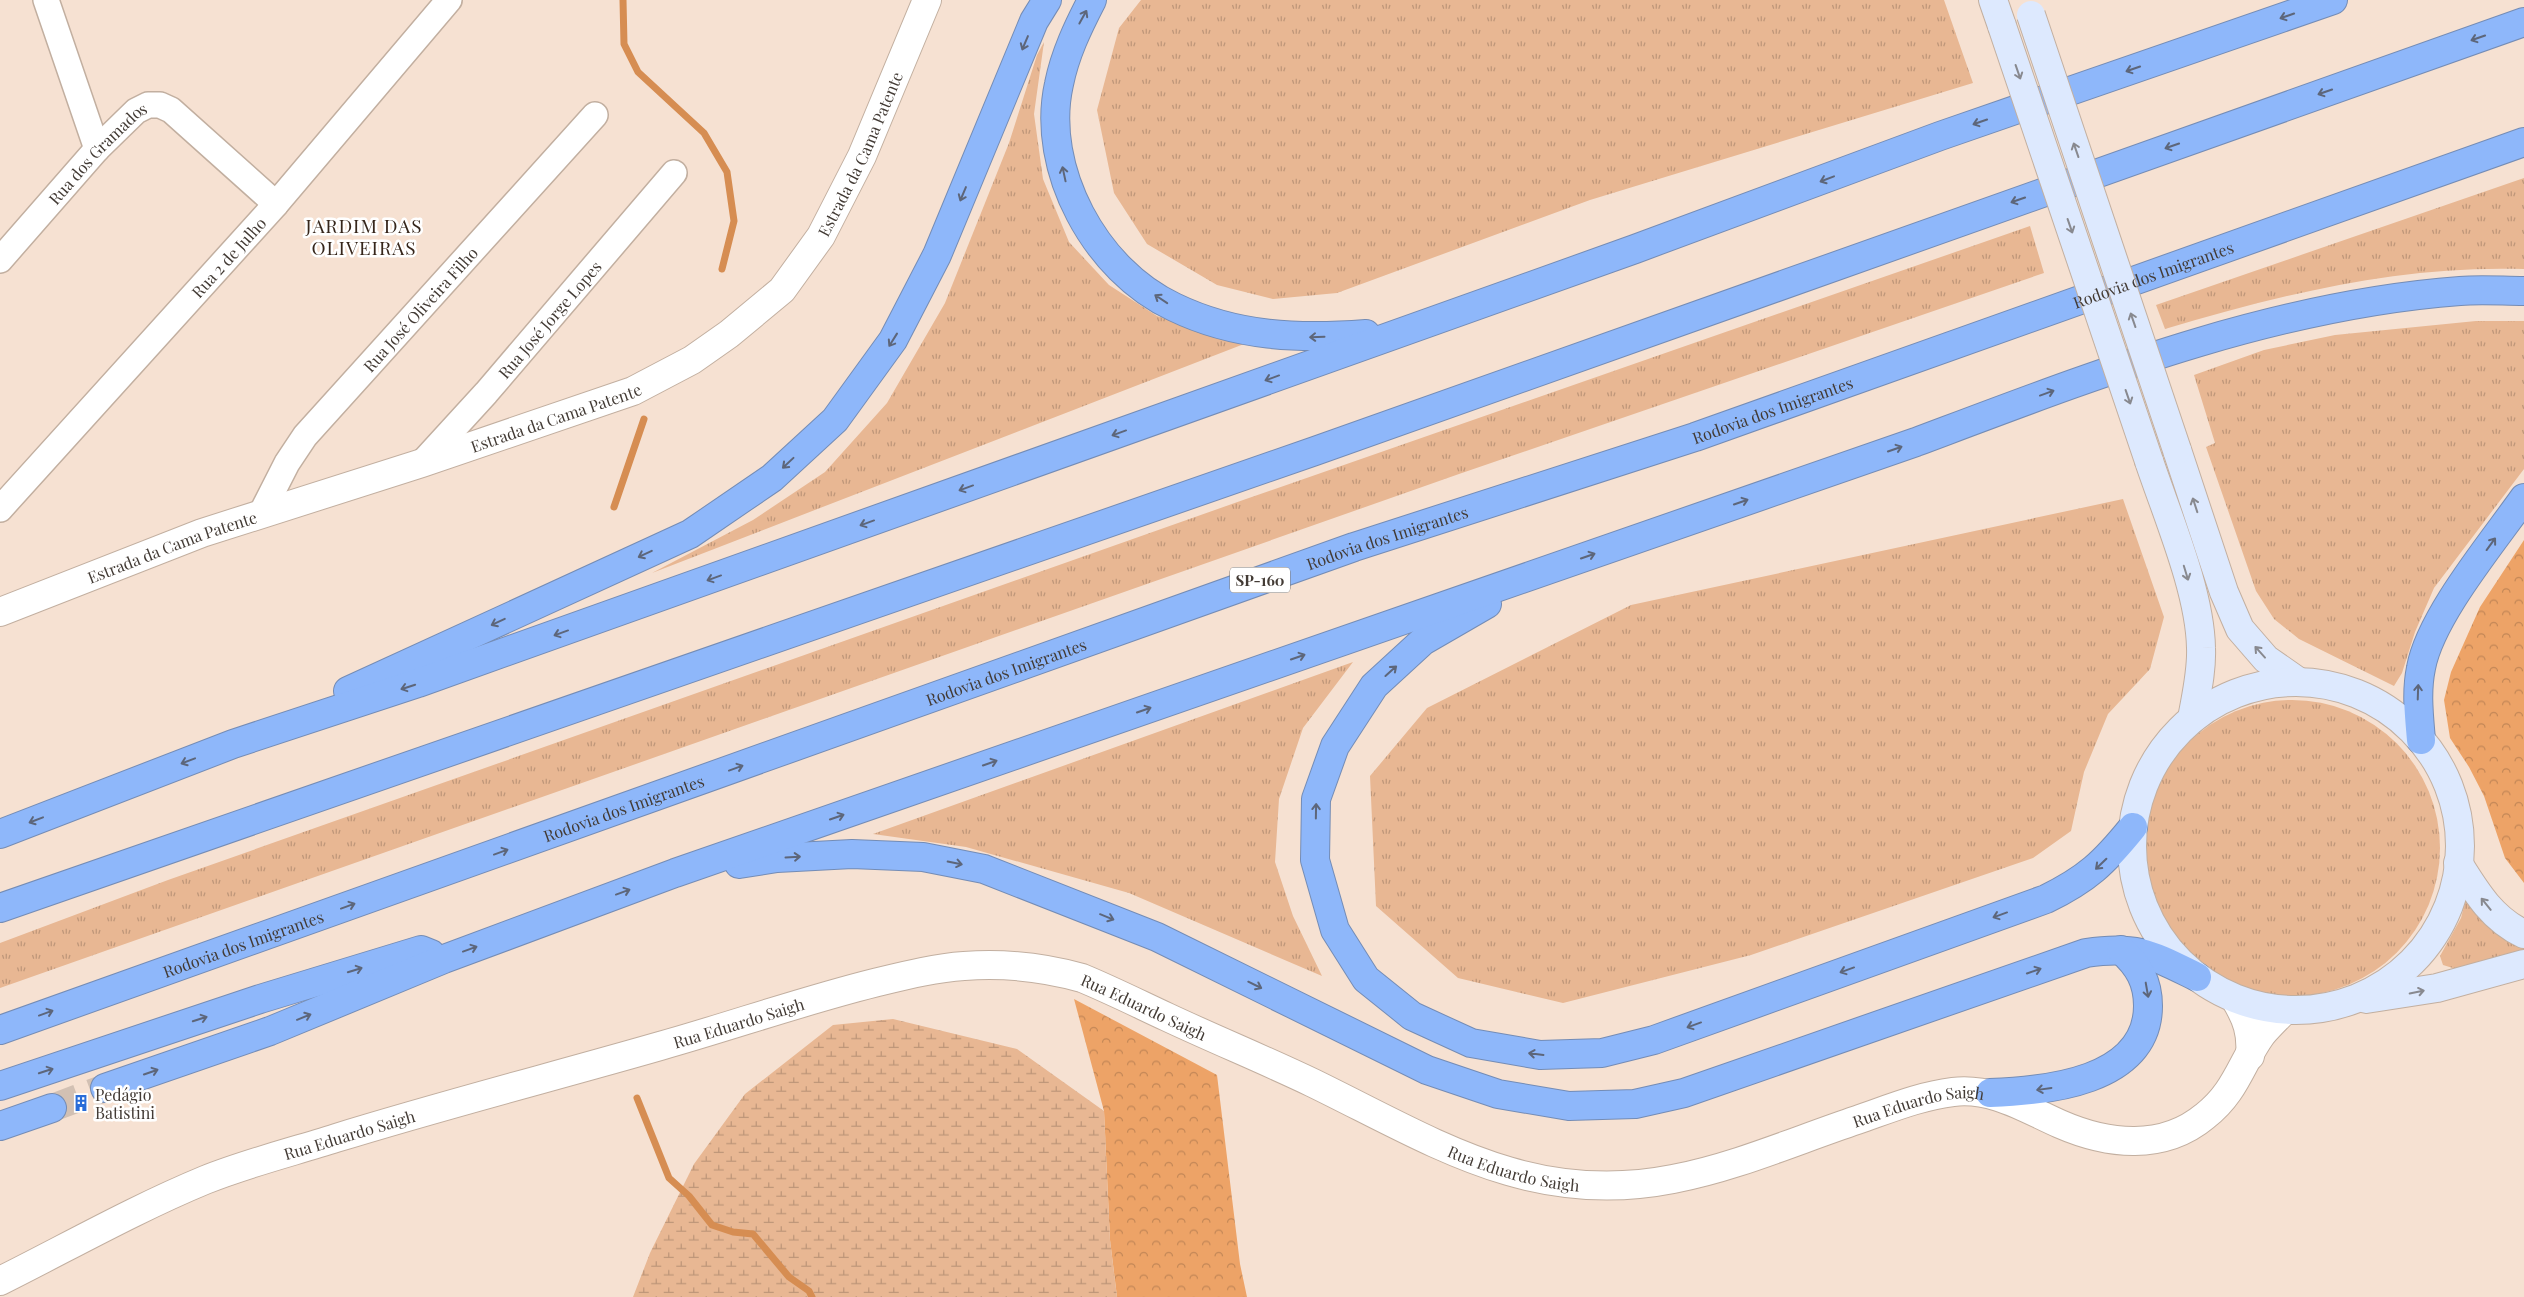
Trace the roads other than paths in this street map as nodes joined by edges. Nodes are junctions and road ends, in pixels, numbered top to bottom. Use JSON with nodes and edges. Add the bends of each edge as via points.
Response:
{"nodes":[{"id":1,"x":449,"y":0,"type":"edge"},
{"id":2,"x":927,"y":0,"type":"edge"},
{"id":3,"x":1047,"y":0,"type":"edge"},
{"id":4,"x":1092,"y":0,"type":"edge"},
{"id":5,"x":1993,"y":0,"type":"edge"},
{"id":6,"x":2333,"y":0,"type":"edge"},
{"id":7,"x":51,"y":2,"type":"edge"},
{"id":8,"x":2028,"y":8,"type":"edge"},
{"id":9,"x":2524,"y":22,"type":"edge"},
{"id":10,"x":595,"y":114,"type":"dead end"},
{"id":11,"x":2524,"y":142,"type":"edge"},
{"id":12,"x":97,"y":149,"type":"junction"},
{"id":13,"x":674,"y":173,"type":"dead end"},
{"id":14,"x":276,"y":204,"type":"junction"},
{"id":15,"x":0,"y":260,"type":"edge"},
{"id":16,"x":2524,"y":291,"type":"edge"},
{"id":17,"x":1400,"y":332,"type":"junction"},
{"id":18,"x":422,"y":463,"type":"junction"},
{"id":19,"x":2524,"y":498,"type":"edge"},
{"id":20,"x":0,"y":508,"type":"edge"},
{"id":21,"x":261,"y":514,"type":"junction"},
{"id":22,"x":1542,"y":572,"type":"junction"},
{"id":23,"x":0,"y":612,"type":"edge"},
{"id":24,"x":2299,"y":682,"type":"junction"},
{"id":25,"x":2192,"y":719,"type":"junction"},
{"id":26,"x":2421,"y":740,"type":"junction"},
{"id":27,"x":233,"y":744,"type":"junction"},
{"id":28,"x":2133,"y":827,"type":"junction"},
{"id":29,"x":0,"y":834,"type":"edge"},
{"id":30,"x":2458,"y":863,"type":"junction"},
{"id":31,"x":675,"y":873,"type":"junction"},
{"id":32,"x":0,"y":908,"type":"edge"},
{"id":33,"x":2524,"y":934,"type":"edge"},
{"id":34,"x":2121,"y":950,"type":"junction"},
{"id":35,"x":444,"y":959,"type":"junction"},
{"id":36,"x":2524,"y":964,"type":"edge"},
{"id":37,"x":2196,"y":977,"type":"junction"},
{"id":38,"x":2235,"y":999,"type":"junction"},
{"id":39,"x":2352,"y":1000,"type":"junction"},
{"id":40,"x":2285,"y":1010,"type":"junction"},
{"id":41,"x":0,"y":1030,"type":"edge"},
{"id":42,"x":2250,"y":1056,"type":"junction"},
{"id":43,"x":0,"y":1086,"type":"edge"},
{"id":44,"x":105,"y":1088,"type":"tunnel mouth"},
{"id":45,"x":1990,"y":1094,"type":"junction"},
{"id":46,"x":52,"y":1108,"type":"tunnel mouth"},
{"id":47,"x":0,"y":1126,"type":"edge"},
{"id":48,"x":0,"y":1281,"type":"edge"}],
"edges":[{"from":1,"to":14,"type":"street","name":"Rua 2 de Julho"},
{"from":2,"to":18,"type":"street","name":"Estrada da Cama Patente","via":[[862,156],[821,236],[782,290],[692,360],[633,391]]},
{"from":3,"to":27,"type":"highway","one_way":true,"via":[[1034,22],[937,255],[893,340],[835,420],[779,472],[690,534]]},
{"from":17,"to":4,"type":"highway","one_way":true,"via":[[1313,338],[1267,335],[1215,323],[1173,307],[1125,274],[1088,230],[1066,184],[1055,135],[1058,85],[1074,33]]},
{"from":5,"to":25,"type":"main road","one_way":true,"bridge":true,"via":[[2188,578],[2200,632],[2200,669]]},
{"from":6,"to":17,"type":"highway","one_way":true,"via":[[1940,136]]},
{"from":7,"to":12,"type":"street"},
{"from":24,"to":8,"type":"main road","one_way":true,"bridge":true,"via":[[2266,659],[2240,629],[2224,592]]},
{"from":9,"to":32,"type":"highway","one_way":true,"via":[[1315,451]]},
{"from":10,"to":21,"type":"street","name":"Rua José Oliveira Filho","via":[[305,436]]},
{"from":41,"to":11,"type":"highway","name":"Rodovia dos Imigrantes","number":"SP-160","one_way":true,"via":[[1354,547],[1695,437]]},
{"from":12,"to":14,"type":"street","name":"Rua dos Gramados","via":[[136,111],[160,105],[170,110]]},
{"from":12,"to":15,"type":"street","name":"Rua dos Gramados"},
{"from":13,"to":18,"type":"street","name":"Rua José Jorge Lopes"},
{"from":14,"to":20,"type":"street","name":"Rua 2 de Julho"},
{"from":22,"to":16,"type":"highway","one_way":true,"via":[[1916,442],[2088,378],[2214,337],[2320,310],[2396,298],[2461,291]]},
{"from":17,"to":27,"type":"highway","one_way":true,"via":[[418,684]]},
{"from":18,"to":21,"type":"street","name":"Estrada da Cama Patente"},
{"from":26,"to":19,"type":"highway","one_way":true,"via":[[2418,693],[2421,666],[2430,641],[2447,608]]},
{"from":21,"to":23,"type":"street","name":"Estrada da Cama Patente","via":[[202,533]]},
{"from":28,"to":22,"type":"highway","one_way":true,"via":[[2086,878],[2046,899],[1654,1040],[1602,1053],[1540,1055],[1472,1043],[1412,1016],[1366,979],[1335,930],[1316,860],[1316,799],[1335,746],[1374,686],[1423,641]]},
{"from":31,"to":22,"type":"highway","one_way":true},
{"from":24,"to":25,"type":"main road","via":[[2243,690],[2216,702]]},
{"from":24,"to":26,"type":"main road","via":[[2334,686],[2366,698],[2396,716]]},
{"from":25,"to":28,"type":"main road","via":[[2168,743],[2151,770],[2140,794]]},
{"from":26,"to":30,"type":"main road","via":[[2450,792],[2458,830]]},
{"from":27,"to":29,"type":"highway","one_way":true},
{"from":28,"to":37,"type":"main road","via":[[2134,870],[2145,910],[2167,947]]},
{"from":33,"to":30,"type":"main road","one_way":true,"via":[[2497,917]]},
{"from":30,"to":39,"type":"main road","via":[[2448,904],[2430,940],[2406,968]]},
{"from":31,"to":34,"type":"highway","one_way":true,"via":[[777,858],[852,854],[923,857],[984,869],[1157,937],[1427,1070],[1498,1094],[1569,1106],[1636,1104],[1684,1093],[2086,953]]},
{"from":35,"to":31,"type":"highway","one_way":true},
{"from":34,"to":37,"type":"highway","via":[[2135,950],[2157,957]]},
{"from":34,"to":45,"type":"highway","one_way":true,"via":[[2138,967],[2145,980],[2148,999],[2147,1022],[2131,1051],[2110,1068],[2069,1084]]},
{"from":43,"to":35,"type":"highway","one_way":true,"via":[[260,999],[421,950]]},
{"from":44,"to":35,"type":"highway","one_way":true,"via":[[270,1031]]},
{"from":39,"to":36,"type":"main road","one_way":true,"via":[[2437,988]]},
{"from":37,"to":38,"type":"main road"},
{"from":38,"to":40,"type":"main road"},
{"from":38,"to":42,"type":"street","name":"Rua Eduardo Saigh","via":[[2250,1032]]},
{"from":39,"to":40,"type":"main road","via":[[2323,1008]]},
{"from":40,"to":42,"type":"street","name":"Rua Eduardo Saigh","via":[[2262,1034]]},
{"from":42,"to":45,"type":"street","name":"Rua Eduardo Saigh","via":[[2218,1104],[2191,1126],[2164,1138],[2126,1141],[2087,1135]]},
{"from":45,"to":48,"type":"street","name":"Rua Eduardo Saigh","via":[[1963,1090],[1922,1098],[1738,1161],[1673,1179],[1583,1186],[1522,1176],[1457,1155],[1271,1063],[1082,978],[1031,967],[961,966],[908,975],[822,997],[252,1164],[156,1202]]},
{"from":46,"to":47,"type":"highway"}]}
